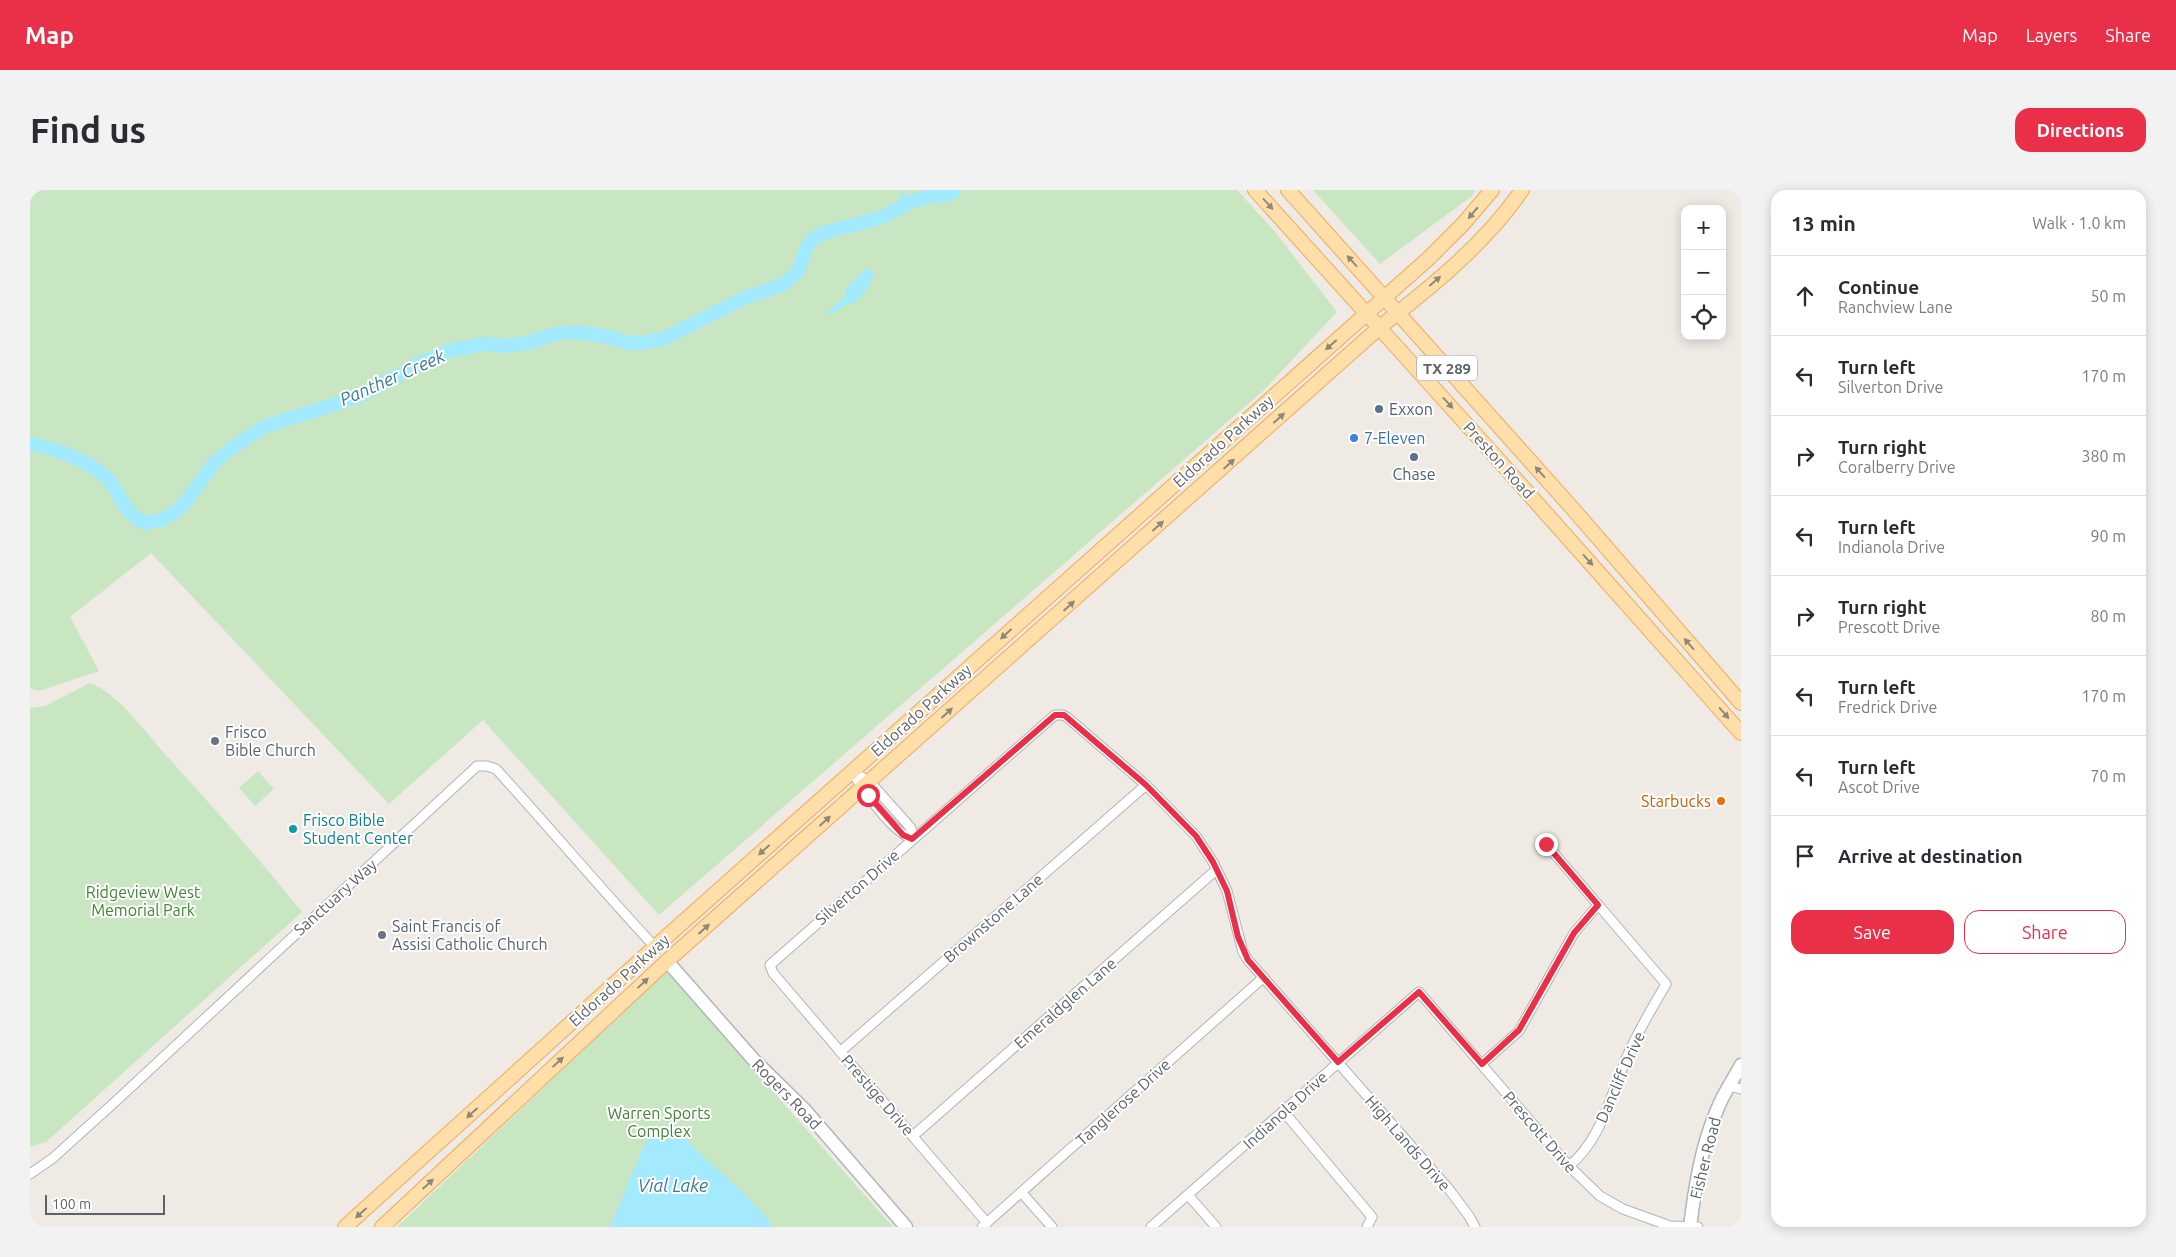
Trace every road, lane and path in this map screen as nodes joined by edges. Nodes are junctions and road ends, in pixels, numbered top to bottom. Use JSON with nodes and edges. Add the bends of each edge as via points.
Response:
{"nodes":[{"id":1,"x":1255,"y":190,"type":"edge"},
{"id":2,"x":1492,"y":190,"type":"edge"},
{"id":3,"x":1522,"y":190,"type":"edge"},
{"id":4,"x":1289,"y":191,"type":"edge"},
{"id":5,"x":1384,"y":298,"type":"junction"},
{"id":6,"x":1367,"y":313,"type":"junction"},
{"id":7,"x":1398,"y":313,"type":"junction"},
{"id":8,"x":1380,"y":327,"type":"junction"},
{"id":9,"x":1232,"y":432,"type":"junction"},
{"id":10,"x":1246,"y":448,"type":"junction"},
{"id":11,"x":1573,"y":509,"type":"junction"},
{"id":12,"x":1556,"y":524,"type":"junction"},
{"id":13,"x":1108,"y":544,"type":"junction"},
{"id":14,"x":1122,"y":559,"type":"junction"},
{"id":15,"x":1721,"y":681,"type":"junction"},
{"id":16,"x":1706,"y":694,"type":"junction"},
{"id":17,"x":1741,"y":703,"type":"edge"},
{"id":18,"x":1059,"y":714,"type":"joint"},
{"id":19,"x":1741,"y":733,"type":"edge"},
{"id":20,"x":852,"y":771,"type":"junction"},
{"id":21,"x":1146,"y":785,"type":"junction"},
{"id":22,"x":866,"y":786,"type":"junction"},
{"id":23,"x":912,"y":839,"type":"junction"},
{"id":24,"x":1546,"y":844,"type":"dead end"},
{"id":25,"x":1216,"y":870,"type":"junction"},
{"id":26,"x":1598,"y":905,"type":"junction"},
{"id":27,"x":655,"y":948,"type":"junction"},
{"id":28,"x":667,"y":961,"type":"junction"},
{"id":29,"x":770,"y":965,"type":"joint"},
{"id":30,"x":1264,"y":977,"type":"junction"},
{"id":31,"x":1419,"y":992,"type":"joint"},
{"id":32,"x":840,"y":1052,"type":"junction"},
{"id":33,"x":1338,"y":1062,"type":"junction"},
{"id":34,"x":1482,"y":1064,"type":"junction"},
{"id":35,"x":1741,"y":1065,"type":"edge"},
{"id":36,"x":509,"y":1080,"type":"junction"},
{"id":37,"x":1735,"y":1087,"type":"edge"},
{"id":38,"x":522,"y":1095,"type":"junction"},
{"id":39,"x":1284,"y":1112,"type":"junction"},
{"id":40,"x":913,"y":1136,"type":"junction"},
{"id":41,"x":1569,"y":1166,"type":"junction"},
{"id":42,"x":30,"y":1174,"type":"edge"},
{"id":43,"x":1021,"y":1192,"type":"junction"},
{"id":44,"x":1188,"y":1196,"type":"junction"},
{"id":45,"x":376,"y":1199,"type":"junction"},
{"id":46,"x":387,"y":1222,"type":"edge"},
{"id":47,"x":984,"y":1225,"type":"edge"},
{"id":48,"x":345,"y":1227,"type":"edge"},
{"id":49,"x":906,"y":1227,"type":"edge"},
{"id":50,"x":1052,"y":1227,"type":"edge"},
{"id":51,"x":1151,"y":1227,"type":"edge"},
{"id":52,"x":1216,"y":1227,"type":"edge"},
{"id":53,"x":1367,"y":1227,"type":"edge"},
{"id":54,"x":1475,"y":1227,"type":"edge"},
{"id":55,"x":1693,"y":1227,"type":"edge"}],
"edges":[{"from":1,"to":6,"type":"main road","name":"Preston Road","number":"TX 289","one_way":true},
{"from":2,"to":5,"type":"main road","name":"Eldorado Parkway","one_way":true,"via":[[1463,224]]},
{"from":7,"to":3,"type":"main road","name":"Eldorado Parkway","one_way":true,"via":[[1481,239]]},
{"from":5,"to":4,"type":"main road","name":"Preston Road","number":"TX 289","one_way":true},
{"from":5,"to":6,"type":"main road","name":"Eldorado Parkway"},
{"from":5,"to":7,"type":"main road","name":"Preston Road","number":"TX 289"},
{"from":6,"to":8,"type":"main road","name":"Preston Road","number":"TX 289"},
{"from":6,"to":9,"type":"main road","name":"Eldorado Parkway","one_way":true},
{"from":7,"to":8,"type":"main road","name":"Eldorado Parkway"},
{"from":11,"to":7,"type":"main road","name":"Preston Road","number":"TX 289","one_way":true},
{"from":10,"to":8,"type":"main road","name":"Eldorado Parkway","one_way":true},
{"from":8,"to":12,"type":"main road","name":"Preston Road","number":"TX 289","one_way":true},
{"from":9,"to":10,"type":"main road"},
{"from":9,"to":13,"type":"main road","name":"Eldorado Parkway"},
{"from":14,"to":10,"type":"main road","name":"Eldorado Parkway","one_way":true},
{"from":11,"to":12,"type":"main road"},
{"from":15,"to":11,"type":"main road","name":"Preston Road","number":"TX 289","one_way":true},
{"from":12,"to":16,"type":"main road","name":"Preston Road","number":"TX 289","one_way":true},
{"from":13,"to":14,"type":"main road"},
{"from":13,"to":20,"type":"main road","name":"Eldorado Parkway","one_way":true},
{"from":22,"to":14,"type":"main road","name":"Eldorado Parkway","one_way":true},
{"from":15,"to":16,"type":"main road"},
{"from":15,"to":17,"type":"main road","name":"Preston Road","number":"TX 289"},
{"from":16,"to":19,"type":"main road","name":"Preston Road","number":"TX 289","one_way":true},
{"from":18,"to":21,"type":"street","name":"High Lands Drive","via":[[1068,718]]},
{"from":18,"to":23,"type":"street","name":"Silverton Drive"},
{"from":20,"to":22,"type":"street"},
{"from":20,"to":27,"type":"main road","name":"Eldorado Parkway","one_way":true},
{"from":21,"to":25,"type":"street","name":"High Lands Drive","via":[[1196,836]]},
{"from":21,"to":32,"type":"street","name":"Brownstone Lane"},
{"from":22,"to":23,"type":"street","via":[[903,835]]},
{"from":28,"to":22,"type":"main road","name":"Eldorado Parkway","one_way":true},
{"from":23,"to":29,"type":"street","name":"Silverton Drive"},
{"from":24,"to":26,"type":"street"},
{"from":25,"to":30,"type":"street","name":"High Lands Drive","via":[[1227,891],[1243,952]]},
{"from":25,"to":40,"type":"street","name":"Emeraldglen Lane"},
{"from":26,"to":34,"type":"street","via":[[1574,933],[1519,1030]]},
{"from":26,"to":41,"type":"street","name":"Dancliff Drive","via":[[1666,984],[1631,1048],[1591,1141]]},
{"from":27,"to":28,"type":"main road"},
{"from":27,"to":36,"type":"main road","name":"Eldorado Parkway"},
{"from":27,"to":42,"type":"street","name":"Sanctuary Way","via":[[496,769],[477,766],[70,1143]]},
{"from":38,"to":28,"type":"main road","name":"Eldorado Parkway","one_way":true},
{"from":28,"to":49,"type":"street","name":"Rogers Road","via":[[753,1058],[804,1109]]},
{"from":29,"to":32,"type":"street","name":"Prestige Drive","via":[[773,973]]},
{"from":30,"to":33,"type":"street","name":"High Lands Drive"},
{"from":30,"to":43,"type":"street","name":"Tanglerose Drive"},
{"from":31,"to":33,"type":"street","name":"Indianola Drive"},
{"from":31,"to":34,"type":"street","name":"Prescott Drive"},
{"from":32,"to":40,"type":"street","name":"Prestige Drive"},
{"from":33,"to":39,"type":"street","name":"Indianola Drive"},
{"from":33,"to":54,"type":"street","name":"High Lands Drive","via":[[1456,1197]]},
{"from":34,"to":41,"type":"street","name":"Prescott Drive"},
{"from":35,"to":37,"type":"street","name":"Fisher Road"},
{"from":36,"to":38,"type":"main road"},
{"from":36,"to":45,"type":"main road","name":"Eldorado Parkway","one_way":true},
{"from":37,"to":55,"type":"street","name":"Fisher Road","via":[[1717,1108],[1708,1132],[1696,1188]]},
{"from":46,"to":38,"type":"main road","name":"Eldorado Parkway","one_way":true},
{"from":39,"to":44,"type":"street","name":"Indianola Drive"},
{"from":39,"to":53,"type":"street","via":[[1372,1217]]},
{"from":40,"to":47,"type":"street","name":"Prestige Drive"},
{"from":41,"to":55,"type":"street","name":"Prescott Drive","via":[[1600,1196],[1623,1209],[1670,1226]]},
{"from":43,"to":47,"type":"street","name":"Tanglerose Drive"},
{"from":43,"to":50,"type":"street"},
{"from":44,"to":51,"type":"street","name":"Indianola Drive"},
{"from":44,"to":52,"type":"street"},
{"from":45,"to":46,"type":"main road"},
{"from":45,"to":48,"type":"main road","name":"Eldorado Parkway","one_way":true}]}
